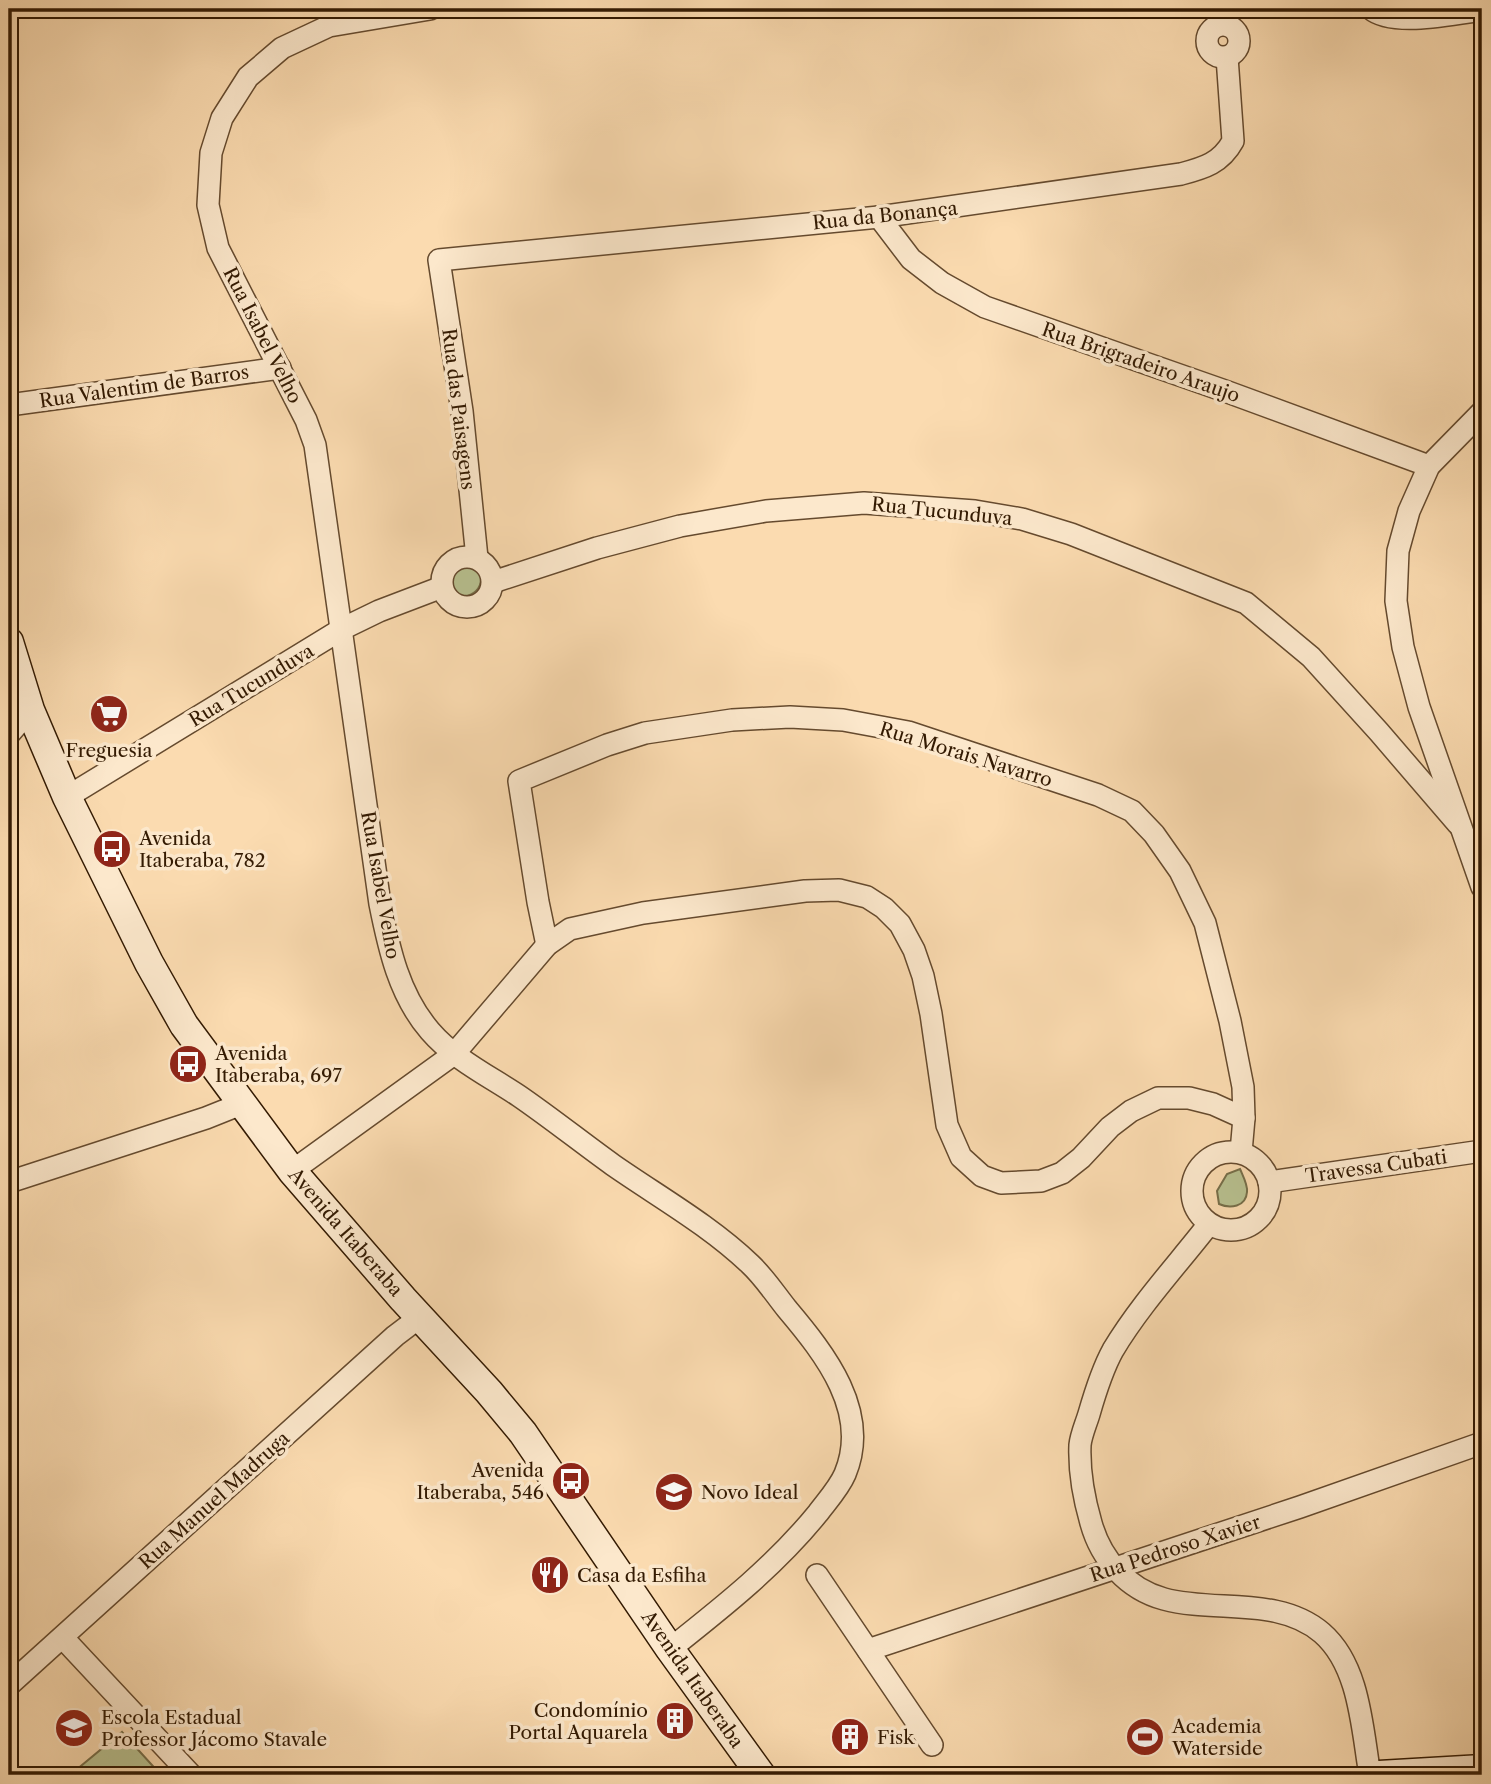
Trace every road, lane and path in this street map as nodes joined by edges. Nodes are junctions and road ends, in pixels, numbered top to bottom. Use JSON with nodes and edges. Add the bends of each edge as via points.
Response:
{"nodes":[{"id":1,"x":430,"y":9,"type":"edge"},
{"id":2,"x":1371,"y":9,"type":"edge"},
{"id":3,"x":1482,"y":10,"type":"edge"},
{"id":4,"x":1213,"y":17,"type":"edge"},
{"id":5,"x":879,"y":217,"type":"junction"},
{"id":6,"x":439,"y":260,"type":"joint"},
{"id":7,"x":280,"y":368,"type":"junction"},
{"id":8,"x":9,"y":405,"type":"edge"},
{"id":9,"x":1482,"y":412,"type":"edge"},
{"id":10,"x":1429,"y":466,"type":"junction"},
{"id":11,"x":477,"y":558,"type":"junction"},
{"id":12,"x":493,"y":582,"type":"junction"},
{"id":13,"x":442,"y":587,"type":"junction"},
{"id":14,"x":342,"y":629,"type":"junction"},
{"id":15,"x":9,"y":642,"type":"edge"},
{"id":16,"x":30,"y":710,"type":"junction"},
{"id":17,"x":9,"y":734,"type":"edge"},
{"id":18,"x":68,"y":797,"type":"junction"},
{"id":19,"x":1458,"y":824,"type":"junction"},
{"id":20,"x":1482,"y":887,"type":"edge"},
{"id":21,"x":547,"y":945,"type":"junction"},
{"id":22,"x":454,"y":1054,"type":"junction"},
{"id":23,"x":242,"y":1104,"type":"junction"},
{"id":24,"x":1244,"y":1118,"type":"junction"},
{"id":25,"x":1482,"y":1151,"type":"edge"},
{"id":26,"x":1241,"y":1152,"type":"junction"},
{"id":27,"x":292,"y":1171,"type":"junction"},
{"id":28,"x":9,"y":1182,"type":"edge"},
{"id":29,"x":1269,"y":1182,"type":"junction"},
{"id":30,"x":1209,"y":1224,"type":"junction"},
{"id":31,"x":421,"y":1317,"type":"junction"},
{"id":32,"x":1482,"y":1443,"type":"edge"},
{"id":33,"x":1112,"y":1568,"type":"junction"},
{"id":34,"x":817,"y":1575,"type":"dead end"},
{"id":35,"x":63,"y":1638,"type":"junction"},
{"id":36,"x":670,"y":1649,"type":"junction"},
{"id":37,"x":868,"y":1650,"type":"junction"},
{"id":38,"x":9,"y":1685,"type":"edge"},
{"id":39,"x":932,"y":1745,"type":"dead end"},
{"id":40,"x":1482,"y":1769,"type":"edge"},
{"id":41,"x":191,"y":1775,"type":"edge"},
{"id":42,"x":761,"y":1775,"type":"edge"},
{"id":43,"x":1370,"y":1775,"type":"edge"},
{"id":44,"x":1379,"y":1775,"type":"edge"}],
"edges":[{"from":1,"to":7,"type":"street","name":"Rua Isabel Velho","via":[[329,26],[282,48],[248,78],[222,118],[211,153],[208,205],[218,248]]},
{"from":2,"to":3,"type":"street","via":[[1395,19]]},
{"from":4,"to":5,"type":"street","name":"Rua da Bonança","via":[[1207,46],[1219,57],[1227,57],[1233,141],[1227,153],[1204,169]]},
{"from":5,"to":6,"type":"street","name":"Rua da Bonança"},
{"from":5,"to":10,"type":"street","name":"Rua Brigradeiro Araujo","via":[[911,259],[942,284],[985,307]]},
{"from":6,"to":11,"type":"street","name":"Rua das Paisagens","via":[[462,411]]},
{"from":7,"to":8,"type":"street","name":"Rua Valentim de Barros"},
{"from":7,"to":14,"type":"street","name":"Rua Isabel Velho","via":[[315,445]]},
{"from":9,"to":10,"type":"street"},
{"from":10,"to":19,"type":"street","via":[[1398,551],[1396,601],[1419,707]]},
{"from":11,"to":12,"type":"street","via":[[487,566]]},
{"from":11,"to":13,"type":"street","via":[[465,556],[450,563]]},
{"from":12,"to":13,"type":"street","via":[[482,603],[466,607],[451,601]]},
{"from":12,"to":19,"type":"street","name":"Rua Tucunduva","via":[[680,526],[766,511],[864,503],[975,510],[1022,519],[1072,534],[1246,603],[1311,657]]},
{"from":13,"to":14,"type":"street","name":"Rua Tucunduva"},
{"from":14,"to":18,"type":"street","name":"Rua Tucunduva"},
{"from":14,"to":22,"type":"street","name":"Rua Isabel Velho","via":[[391,958],[428,1030]]},
{"from":15,"to":16,"type":"main road","name":"Avenida Itaberaba"},
{"from":16,"to":17,"type":"street"},
{"from":16,"to":18,"type":"main road","name":"Avenida Itaberaba"},
{"from":18,"to":23,"type":"main road","name":"Avenida Itaberaba","via":[[166,994]]},
{"from":19,"to":20,"type":"street"},
{"from":21,"to":22,"type":"street"},
{"from":21,"to":24,"type":"street","via":[[570,929],[631,915],[839,890],[867,897],[884,908],[900,924],[914,950],[931,1014],[947,1125],[961,1157],[982,1177],[1001,1183],[1041,1181],[1062,1173],[1120,1119],[1158,1098],[1189,1098]]},
{"from":21,"to":24,"type":"street","name":"Rua Morais Navarro","via":[[519,781],[645,733],[732,720],[843,720],[908,732],[1098,795],[1132,811],[1154,834],[1180,872],[1205,923],[1230,1021]]},
{"from":22,"to":27,"type":"street"},
{"from":22,"to":36,"type":"street","name":"Rua Isabel Velho","via":[[711,1231],[752,1266],[819,1347],[841,1386],[853,1422],[852,1452],[844,1476],[799,1536],[728,1603]]},
{"from":23,"to":27,"type":"main road","name":"Avenida Itaberaba"},
{"from":23,"to":28,"type":"street"},
{"from":24,"to":26,"type":"street","name":"Rua Morais Navarro"},
{"from":25,"to":29,"type":"street","name":"Travessa Cubati"},
{"from":26,"to":29,"type":"street","via":[[1259,1163]]},
{"from":26,"to":30,"type":"street","via":[[1219,1153],[1209,1159],[1200,1166],[1191,1186],[1195,1208]]},
{"from":27,"to":31,"type":"main road","name":"Avenida Itaberaba"},
{"from":29,"to":30,"type":"street","via":[[1265,1208],[1245,1227],[1227,1230]]},
{"from":30,"to":33,"type":"street","via":[[1113,1351],[1080,1444],[1085,1501],[1096,1539]]},
{"from":31,"to":35,"type":"street","name":"Rua Manuel Madruga"},
{"from":31,"to":36,"type":"main road","name":"Avenida Itaberaba","via":[[523,1433]]},
{"from":32,"to":33,"type":"street","name":"Rua Pedroso Xavier"},
{"from":33,"to":37,"type":"street","name":"Rua Pedroso Xavier"},
{"from":33,"to":43,"type":"street","via":[[1138,1588],[1164,1599],[1280,1611],[1305,1620],[1324,1635],[1351,1679]]},
{"from":34,"to":37,"type":"street"},
{"from":35,"to":38,"type":"street","name":"Rua Manuel Madruga"},
{"from":35,"to":41,"type":"street"},
{"from":36,"to":42,"type":"main road","name":"Avenida Itaberaba"},
{"from":37,"to":39,"type":"street"},
{"from":40,"to":44,"type":"main road"}]}
